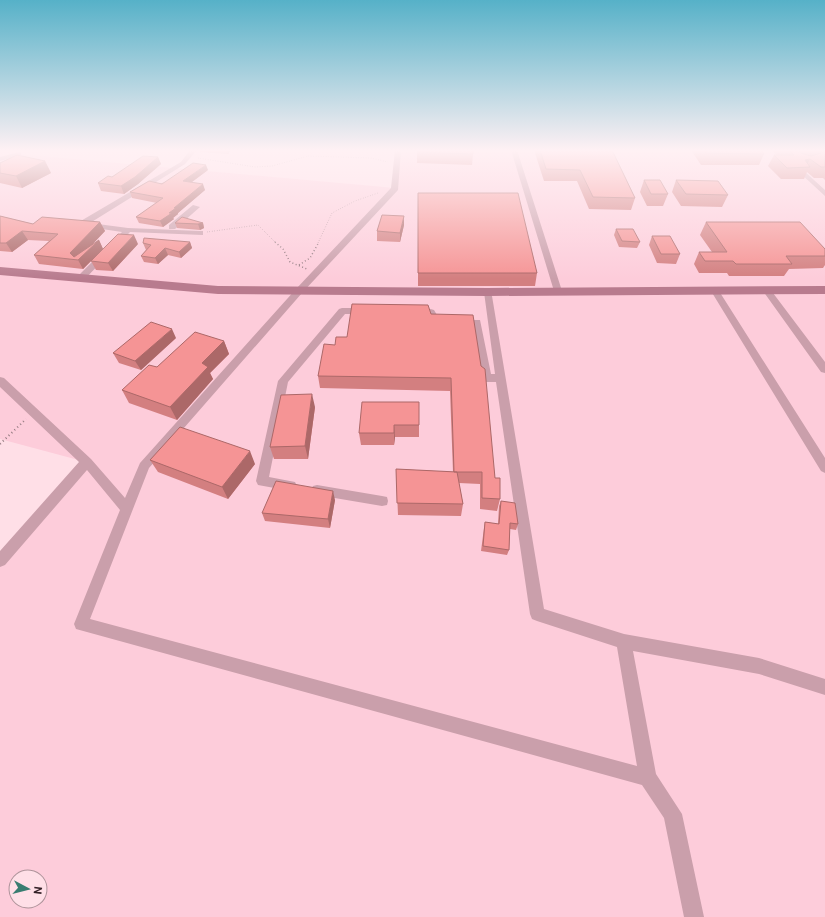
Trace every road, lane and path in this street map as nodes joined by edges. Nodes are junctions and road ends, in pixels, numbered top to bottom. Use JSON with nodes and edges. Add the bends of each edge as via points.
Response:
{"nodes":[{"id":1,"x":134,"y":193,"type":"edge"},
{"id":2,"x":380,"y":193,"type":"edge"},
{"id":3,"x":391,"y":193,"type":"edge"},
{"id":4,"x":527,"y":193,"type":"edge"},
{"id":5,"x":196,"y":207,"type":"dead end"},
{"id":6,"x":128,"y":230,"type":"junction"},
{"id":7,"x":166,"y":231,"type":"junction"},
{"id":8,"x":200,"y":233,"type":"joint"},
{"id":9,"x":298,"y":265,"type":"junction"},
{"id":10,"x":0,"y":270,"type":"edge"},
{"id":11,"x":316,"y":273,"type":"junction"},
{"id":12,"x":80,"y":279,"type":"junction"},
{"id":13,"x":716,"y":290,"type":"junction"},
{"id":14,"x":825,"y":290,"type":"edge"},
{"id":15,"x":299,"y":291,"type":"junction"},
{"id":16,"x":558,"y":291,"type":"junction"},
{"id":17,"x":767,"y":291,"type":"junction"},
{"id":18,"x":488,"y":292,"type":"junction"},
{"id":19,"x":379,"y":311,"type":"edge"},
{"id":20,"x":402,"y":312,"type":"edge"},
{"id":21,"x":825,"y":369,"type":"edge"},
{"id":22,"x":501,"y":378,"type":"junction"},
{"id":23,"x":0,"y":381,"type":"edge"},
{"id":24,"x":27,"y":417,"type":"dead end"},
{"id":25,"x":0,"y":444,"type":"edge"},
{"id":26,"x":87,"y":462,"type":"junction"},
{"id":27,"x":825,"y":468,"type":"edge"},
{"id":28,"x":382,"y":501,"type":"dead end"},
{"id":29,"x":127,"y":509,"type":"junction"},
{"id":30,"x":0,"y":561,"type":"edge"},
{"id":31,"x":624,"y":642,"type":"junction"},
{"id":32,"x":825,"y":687,"type":"edge"},
{"id":33,"x":648,"y":778,"type":"junction"},
{"id":34,"x":694,"y":917,"type":"edge"}],
"edges":[{"from":1,"to":6,"type":"street","via":[[82,224]]},
{"from":2,"to":9,"type":"path","via":[[354,201],[332,213],[310,258]]},
{"from":3,"to":11,"type":"street"},
{"from":4,"to":16,"type":"street"},
{"from":5,"to":7,"type":"street"},
{"from":6,"to":7,"type":"street"},
{"from":6,"to":12,"type":"street"},
{"from":7,"to":8,"type":"street"},
{"from":8,"to":9,"type":"path","via":[[258,225],[283,249],[290,262]]},
{"from":9,"to":11,"type":"path"},
{"from":10,"to":12,"type":"main road"},
{"from":11,"to":15,"type":"street"},
{"from":12,"to":15,"type":"main road","via":[[218,290]]},
{"from":13,"to":16,"type":"main road"},
{"from":13,"to":17,"type":"main road"},
{"from":13,"to":27,"type":"street"},
{"from":14,"to":17,"type":"main road"},
{"from":15,"to":18,"type":"main road"},
{"from":15,"to":29,"type":"street","via":[[144,466]]},
{"from":16,"to":18,"type":"main road"},
{"from":17,"to":21,"type":"street"},
{"from":18,"to":22,"type":"street"},
{"from":19,"to":28,"type":"street","via":[[342,310],[283,381],[262,481]]},
{"from":20,"to":22,"type":"street","via":[[431,312],[437,323],[478,322],[486,378]]},
{"from":22,"to":31,"type":"street","via":[[537,614]]},
{"from":23,"to":26,"type":"street"},
{"from":24,"to":25,"type":"path"},
{"from":26,"to":29,"type":"street"},
{"from":26,"to":30,"type":"street"},
{"from":29,"to":33,"type":"street","via":[[81,624]]},
{"from":31,"to":32,"type":"street","via":[[759,666]]},
{"from":31,"to":33,"type":"street"},
{"from":33,"to":34,"type":"street","via":[[673,814]]}]}
